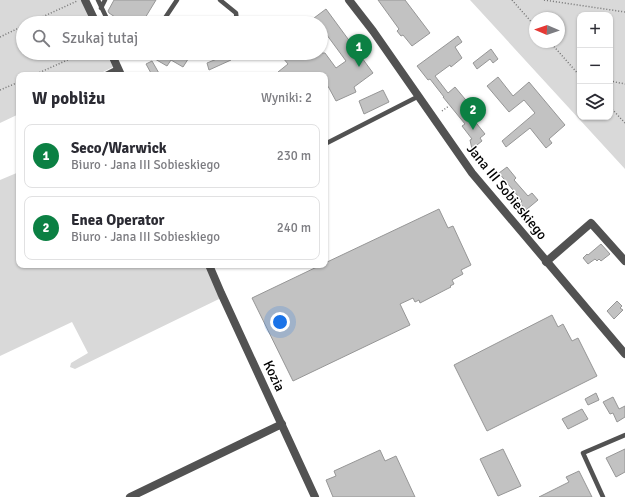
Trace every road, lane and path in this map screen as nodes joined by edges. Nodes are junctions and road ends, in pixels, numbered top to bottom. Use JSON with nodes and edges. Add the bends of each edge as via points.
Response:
{"nodes":[{"id":1,"x":81,"y":0,"type":"edge"},
{"id":2,"x":98,"y":0,"type":"edge"},
{"id":3,"x":105,"y":0,"type":"edge"},
{"id":4,"x":177,"y":0,"type":"edge"},
{"id":5,"x":220,"y":0,"type":"edge"},
{"id":6,"x":349,"y":0,"type":"edge"},
{"id":7,"x":512,"y":0,"type":"edge"},
{"id":8,"x":544,"y":0,"type":"edge"},
{"id":9,"x":101,"y":8,"type":"junction"},
{"id":10,"x":625,"y":12,"type":"edge"},
{"id":11,"x":45,"y":16,"type":"edge"},
{"id":12,"x":91,"y":16,"type":"edge"},
{"id":13,"x":105,"y":16,"type":"edge"},
{"id":14,"x":167,"y":16,"type":"edge"},
{"id":15,"x":236,"y":16,"type":"edge"},
{"id":16,"x":529,"y":19,"type":"edge"},
{"id":17,"x":16,"y":29,"type":"edge"},
{"id":18,"x":0,"y":37,"type":"edge"},
{"id":19,"x":555,"y":48,"type":"edge"},
{"id":20,"x":67,"y":60,"type":"edge"},
{"id":21,"x":113,"y":60,"type":"edge"},
{"id":22,"x":41,"y":72,"type":"edge"},
{"id":23,"x":119,"y":72,"type":"edge"},
{"id":24,"x":577,"y":73,"type":"edge"},
{"id":25,"x":613,"y":82,"type":"edge"},
{"id":26,"x":16,"y":83,"type":"edge"},
{"id":27,"x":625,"y":84,"type":"edge"},
{"id":28,"x":0,"y":90,"type":"edge"},
{"id":29,"x":419,"y":96,"type":"junction"},
{"id":30,"x":449,"y":106,"type":"dead end"},
{"id":31,"x":613,"y":110,"type":"edge"},
{"id":32,"x":442,"y":111,"type":"dead end"},
{"id":33,"x":625,"y":123,"type":"edge"},
{"id":34,"x":328,"y":142,"type":"edge"},
{"id":35,"x":625,"y":261,"type":"edge"},
{"id":36,"x":546,"y":262,"type":"junction"},
{"id":37,"x":210,"y":268,"type":"edge"},
{"id":38,"x":625,"y":354,"type":"edge"},
{"id":39,"x":282,"y":424,"type":"junction"},
{"id":40,"x":625,"y":435,"type":"edge"},
{"id":41,"x":130,"y":497,"type":"edge"},
{"id":42,"x":315,"y":497,"type":"edge"},
{"id":43,"x":603,"y":497,"type":"edge"}],
"edges":[{"from":1,"to":11,"type":"path"},
{"from":1,"to":12,"type":"street"},
{"from":2,"to":9,"type":"lane"},
{"from":3,"to":9,"type":"lane"},
{"from":4,"to":14,"type":"lane"},
{"from":5,"to":15,"type":"lane"},
{"from":6,"to":29,"type":"street","name":"Jana III Sobieskiego"},
{"from":7,"to":16,"type":"path"},
{"from":8,"to":10,"type":"path"},
{"from":9,"to":13,"type":"lane"},
{"from":17,"to":18,"type":"path"},
{"from":19,"to":24,"type":"path"},
{"from":20,"to":22,"type":"path"},
{"from":21,"to":23,"type":"street"},
{"from":25,"to":27,"type":"path"},
{"from":26,"to":28,"type":"path"},
{"from":29,"to":34,"type":"lane"},
{"from":29,"to":36,"type":"street","name":"Jana III Sobieskiego","via":[[472,173]]},
{"from":30,"to":32,"type":"path"},
{"from":31,"to":33,"type":"path"},
{"from":35,"to":36,"type":"street","via":[[591,223]]},
{"from":36,"to":38,"type":"street","name":"Jana III Sobieskiego"},
{"from":37,"to":39,"type":"street","name":"Kozia"},
{"from":39,"to":41,"type":"street"},
{"from":39,"to":42,"type":"street","name":"Kozia"},
{"from":40,"to":43,"type":"lane","via":[[583,454]]}]}
